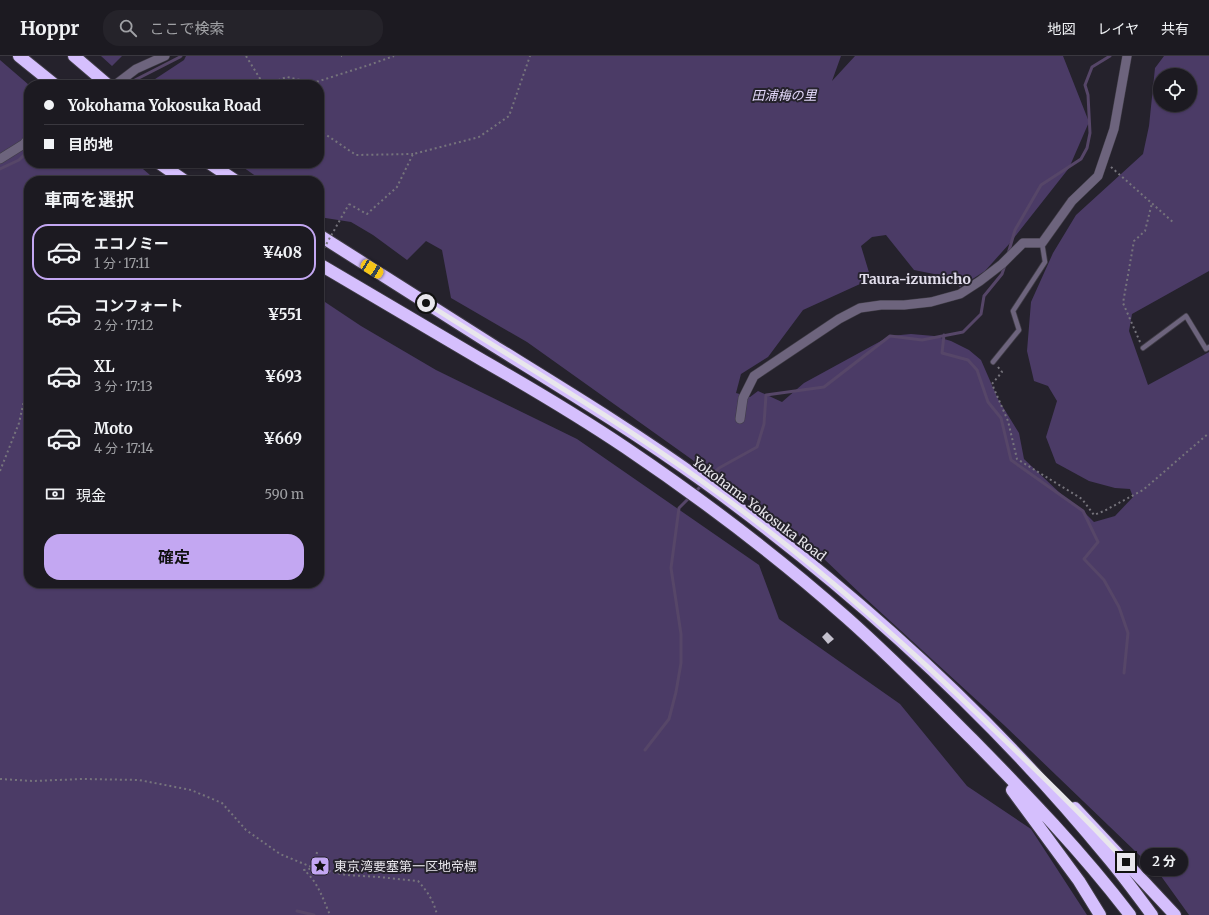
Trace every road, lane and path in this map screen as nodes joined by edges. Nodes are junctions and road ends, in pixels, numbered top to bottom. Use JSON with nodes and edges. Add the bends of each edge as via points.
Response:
{"nodes":[{"id":1,"x":19,"y":56,"type":"edge"},
{"id":2,"x":74,"y":56,"type":"edge"},
{"id":3,"x":165,"y":56,"type":"edge"},
{"id":4,"x":246,"y":56,"type":"edge"},
{"id":5,"x":394,"y":56,"type":"edge"},
{"id":6,"x":530,"y":56,"type":"edge"},
{"id":7,"x":1128,"y":56,"type":"edge"},
{"id":8,"x":49,"y":80,"type":"edge"},
{"id":9,"x":102,"y":80,"type":"edge"},
{"id":10,"x":122,"y":80,"type":"edge"},
{"id":11,"x":261,"y":80,"type":"edge"},
{"id":12,"x":278,"y":80,"type":"edge"},
{"id":13,"x":300,"y":80,"type":"edge"},
{"id":14,"x":323,"y":80,"type":"edge"},
{"id":15,"x":324,"y":133,"type":"edge"},
{"id":16,"x":24,"y":144,"type":"edge"},
{"id":17,"x":413,"y":154,"type":"junction"},
{"id":18,"x":0,"y":159,"type":"edge"},
{"id":19,"x":1102,"y":160,"type":"junction"},
{"id":20,"x":166,"y":168,"type":"edge"},
{"id":21,"x":216,"y":168,"type":"edge"},
{"id":22,"x":178,"y":176,"type":"edge"},
{"id":23,"x":228,"y":176,"type":"edge"},
{"id":24,"x":1152,"y":204,"type":"junction"},
{"id":25,"x":1174,"y":223,"type":"dead end"},
{"id":26,"x":324,"y":238,"type":"edge"},
{"id":27,"x":1042,"y":243,"type":"junction"},
{"id":28,"x":324,"y":248,"type":"edge"},
{"id":29,"x":324,"y":267,"type":"edge"},
{"id":30,"x":1209,"y":347,"type":"edge"},
{"id":31,"x":1143,"y":348,"type":"joint"},
{"id":32,"x":993,"y":362,"type":"joint"},
{"id":33,"x":24,"y":400,"type":"edge"},
{"id":34,"x":740,"y":419,"type":"dead end"},
{"id":35,"x":1209,"y":434,"type":"edge"},
{"id":36,"x":0,"y":471,"type":"edge"},
{"id":37,"x":973,"y":710,"type":"junction"},
{"id":38,"x":984,"y":752,"type":"junction"},
{"id":39,"x":0,"y":779,"type":"edge"},
{"id":40,"x":317,"y":852,"type":"dead end"},
{"id":41,"x":314,"y":868,"type":"junction"},
{"id":42,"x":330,"y":915,"type":"edge"},
{"id":43,"x":437,"y":915,"type":"edge"},
{"id":44,"x":1100,"y":915,"type":"edge"},
{"id":45,"x":1130,"y":915,"type":"edge"},
{"id":46,"x":1152,"y":915,"type":"edge"},
{"id":47,"x":1175,"y":915,"type":"edge"}],
"edges":[{"from":1,"to":8,"type":"highway"},
{"from":2,"to":9,"type":"highway"},
{"from":3,"to":10,"type":"street","via":[[136,69]]},
{"from":4,"to":11,"type":"path"},
{"from":5,"to":14,"type":"path"},
{"from":6,"to":17,"type":"path","via":[[508,116],[479,137]]},
{"from":7,"to":19,"type":"street","via":[[1114,129]]},
{"from":12,"to":13,"type":"path","via":[[287,77]]},
{"from":15,"to":17,"type":"path","via":[[356,155]]},
{"from":16,"to":18,"type":"street"},
{"from":17,"to":28,"type":"path","bridge":true,"via":[[397,187],[367,214],[349,204]]},
{"from":19,"to":24,"type":"path"},
{"from":19,"to":27,"type":"street","via":[[1098,176],[1072,201]]},
{"from":20,"to":22,"type":"highway"},
{"from":21,"to":23,"type":"highway"},
{"from":24,"to":25,"type":"path"},
{"from":24,"to":31,"type":"path","via":[[1145,231],[1134,241],[1123,303]]},
{"from":26,"to":37,"type":"highway","name":"Yokohama Yokosuka Road","via":[[610,418],[704,482],[794,550],[893,634]]},
{"from":27,"to":32,"type":"lane","via":[[1045,262],[1013,311],[1019,330]]},
{"from":27,"to":34,"type":"street","via":[[1023,244],[1002,264],[960,294],[931,302],[860,308],[839,319],[754,376],[743,398]]},
{"from":29,"to":38,"type":"highway","via":[[536,392],[624,447],[707,504],[848,618]]},
{"from":30,"to":31,"type":"lane","via":[[1206,349],[1186,316]]},
{"from":32,"to":35,"type":"path","via":[[1002,372],[992,384],[1008,421],[1017,459],[1082,499],[1094,515],[1143,490]]},
{"from":33,"to":36,"type":"path","via":[[19,423]]},
{"from":37,"to":46,"type":"highway","name":"Yokohama Yokosuka Road","via":[[1052,792],[1111,860]]},
{"from":37,"to":47,"type":"highway","via":[[1088,820]]},
{"from":38,"to":44,"type":"highway","via":[[1079,881]]},
{"from":38,"to":45,"type":"highway","via":[[1052,823]]},
{"from":39,"to":41,"type":"path","via":[[139,780],[191,790],[222,803],[246,830],[280,854]]},
{"from":40,"to":41,"type":"path"},
{"from":41,"to":42,"type":"path","via":[[304,870],[318,887]]},
{"from":41,"to":43,"type":"path","via":[[346,875],[418,881],[427,890]]}]}
